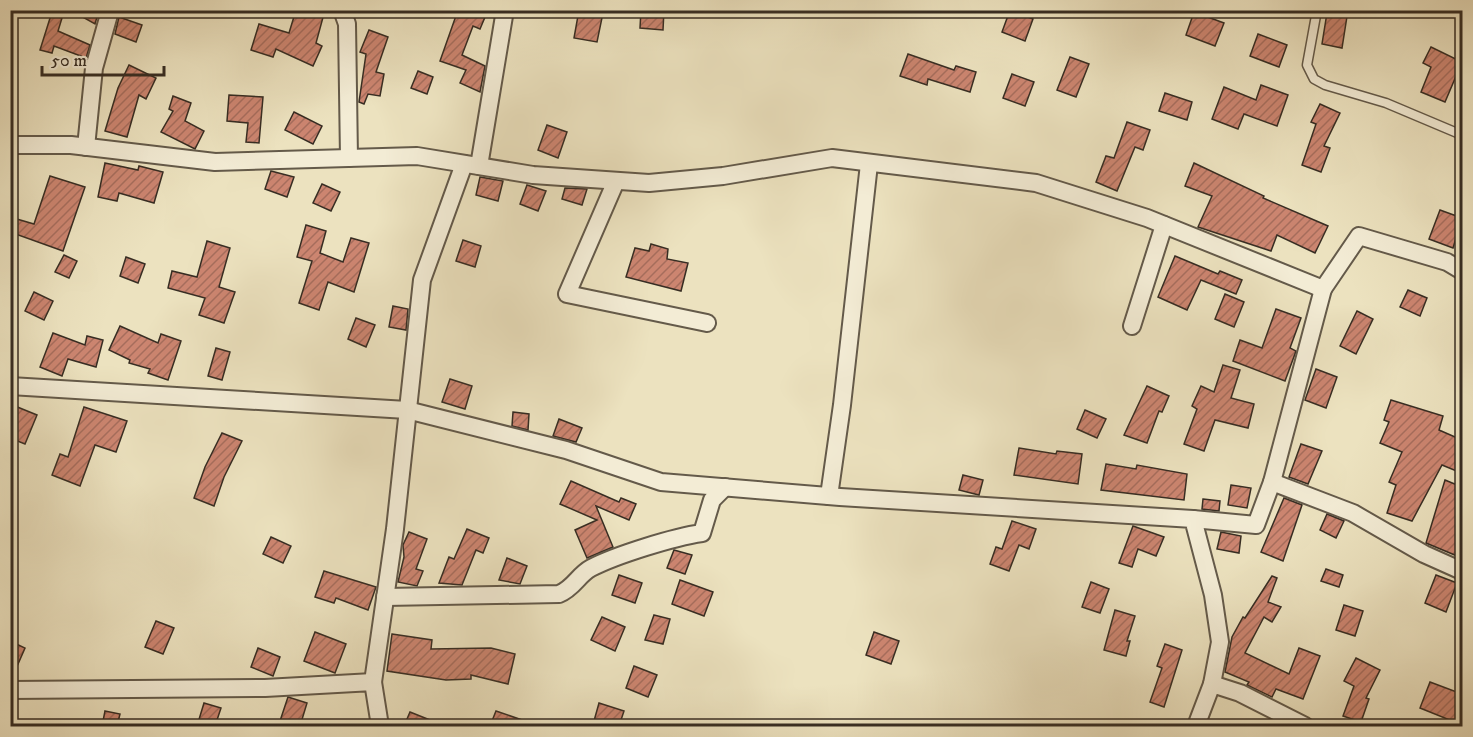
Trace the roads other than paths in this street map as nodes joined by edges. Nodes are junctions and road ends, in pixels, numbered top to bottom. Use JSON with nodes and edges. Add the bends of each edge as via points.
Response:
{"nodes":[{"id":1,"x":342,"y":10,"type":"edge"},
{"id":2,"x":505,"y":10,"type":"edge"},
{"id":3,"x":1317,"y":10,"type":"edge"},
{"id":4,"x":110,"y":11,"type":"edge"},
{"id":5,"x":1462,"y":135,"type":"edge"},
{"id":6,"x":10,"y":145,"type":"edge"},
{"id":7,"x":86,"y":147,"type":"junction"},
{"id":8,"x":349,"y":158,"type":"junction"},
{"id":9,"x":869,"y":164,"type":"junction"},
{"id":10,"x":472,"y":165,"type":"junction"},
{"id":11,"x":616,"y":181,"type":"junction"},
{"id":12,"x":1164,"y":225,"type":"junction"},
{"id":13,"x":1462,"y":271,"type":"edge"},
{"id":14,"x":1323,"y":289,"type":"junction"},
{"id":15,"x":707,"y":323,"type":"dead end"},
{"id":16,"x":1132,"y":326,"type":"dead end"},
{"id":17,"x":10,"y":386,"type":"edge"},
{"id":18,"x":407,"y":410,"type":"junction"},
{"id":19,"x":1272,"y":482,"type":"junction"},
{"id":20,"x":724,"y":487,"type":"junction"},
{"id":21,"x":829,"y":496,"type":"junction"},
{"id":22,"x":1193,"y":519,"type":"junction"},
{"id":23,"x":1462,"y":571,"type":"edge"},
{"id":24,"x":385,"y":597,"type":"junction"},
{"id":25,"x":373,"y":682,"type":"junction"},
{"id":26,"x":1212,"y":684,"type":"junction"},
{"id":27,"x":10,"y":690,"type":"edge"},
{"id":28,"x":380,"y":726,"type":"edge"},
{"id":29,"x":1196,"y":726,"type":"edge"},
{"id":30,"x":1305,"y":726,"type":"edge"}],
"edges":[{"from":1,"to":8,"type":"street","via":[[347,24]]},
{"from":2,"to":10,"type":"street"},
{"from":3,"to":5,"type":"lane","via":[[1307,65],[1314,79],[1386,103]]},
{"from":4,"to":7,"type":"street","via":[[94,68]]},
{"from":6,"to":7,"type":"street"},
{"from":7,"to":8,"type":"street","via":[[215,162]]},
{"from":8,"to":10,"type":"street","via":[[417,156]]},
{"from":9,"to":11,"type":"street","via":[[832,158],[723,176],[649,183]]},
{"from":9,"to":12,"type":"street","via":[[1036,183]]},
{"from":9,"to":21,"type":"street"},
{"from":10,"to":11,"type":"street","via":[[533,175]]},
{"from":10,"to":18,"type":"street","via":[[422,280]]},
{"from":11,"to":15,"type":"street","via":[[567,294]]},
{"from":12,"to":14,"type":"street"},
{"from":12,"to":16,"type":"street"},
{"from":13,"to":14,"type":"street","via":[[1447,262],[1359,236]]},
{"from":14,"to":19,"type":"street"},
{"from":17,"to":18,"type":"street"},
{"from":18,"to":20,"type":"street","via":[[566,450],[661,482]]},
{"from":18,"to":24,"type":"street"},
{"from":19,"to":22,"type":"street","via":[[1256,525]]},
{"from":19,"to":23,"type":"street","via":[[1353,513]]},
{"from":20,"to":21,"type":"street"},
{"from":20,"to":24,"type":"street","via":[[712,500],[702,533],[674,538],[589,569],[570,590],[559,594]]},
{"from":21,"to":22,"type":"street"},
{"from":22,"to":26,"type":"street","via":[[1213,595],[1220,642]]},
{"from":24,"to":25,"type":"street"},
{"from":25,"to":27,"type":"street","via":[[265,688]]},
{"from":25,"to":28,"type":"street"},
{"from":26,"to":29,"type":"street"},
{"from":26,"to":30,"type":"street","via":[[1240,693]]}]}
